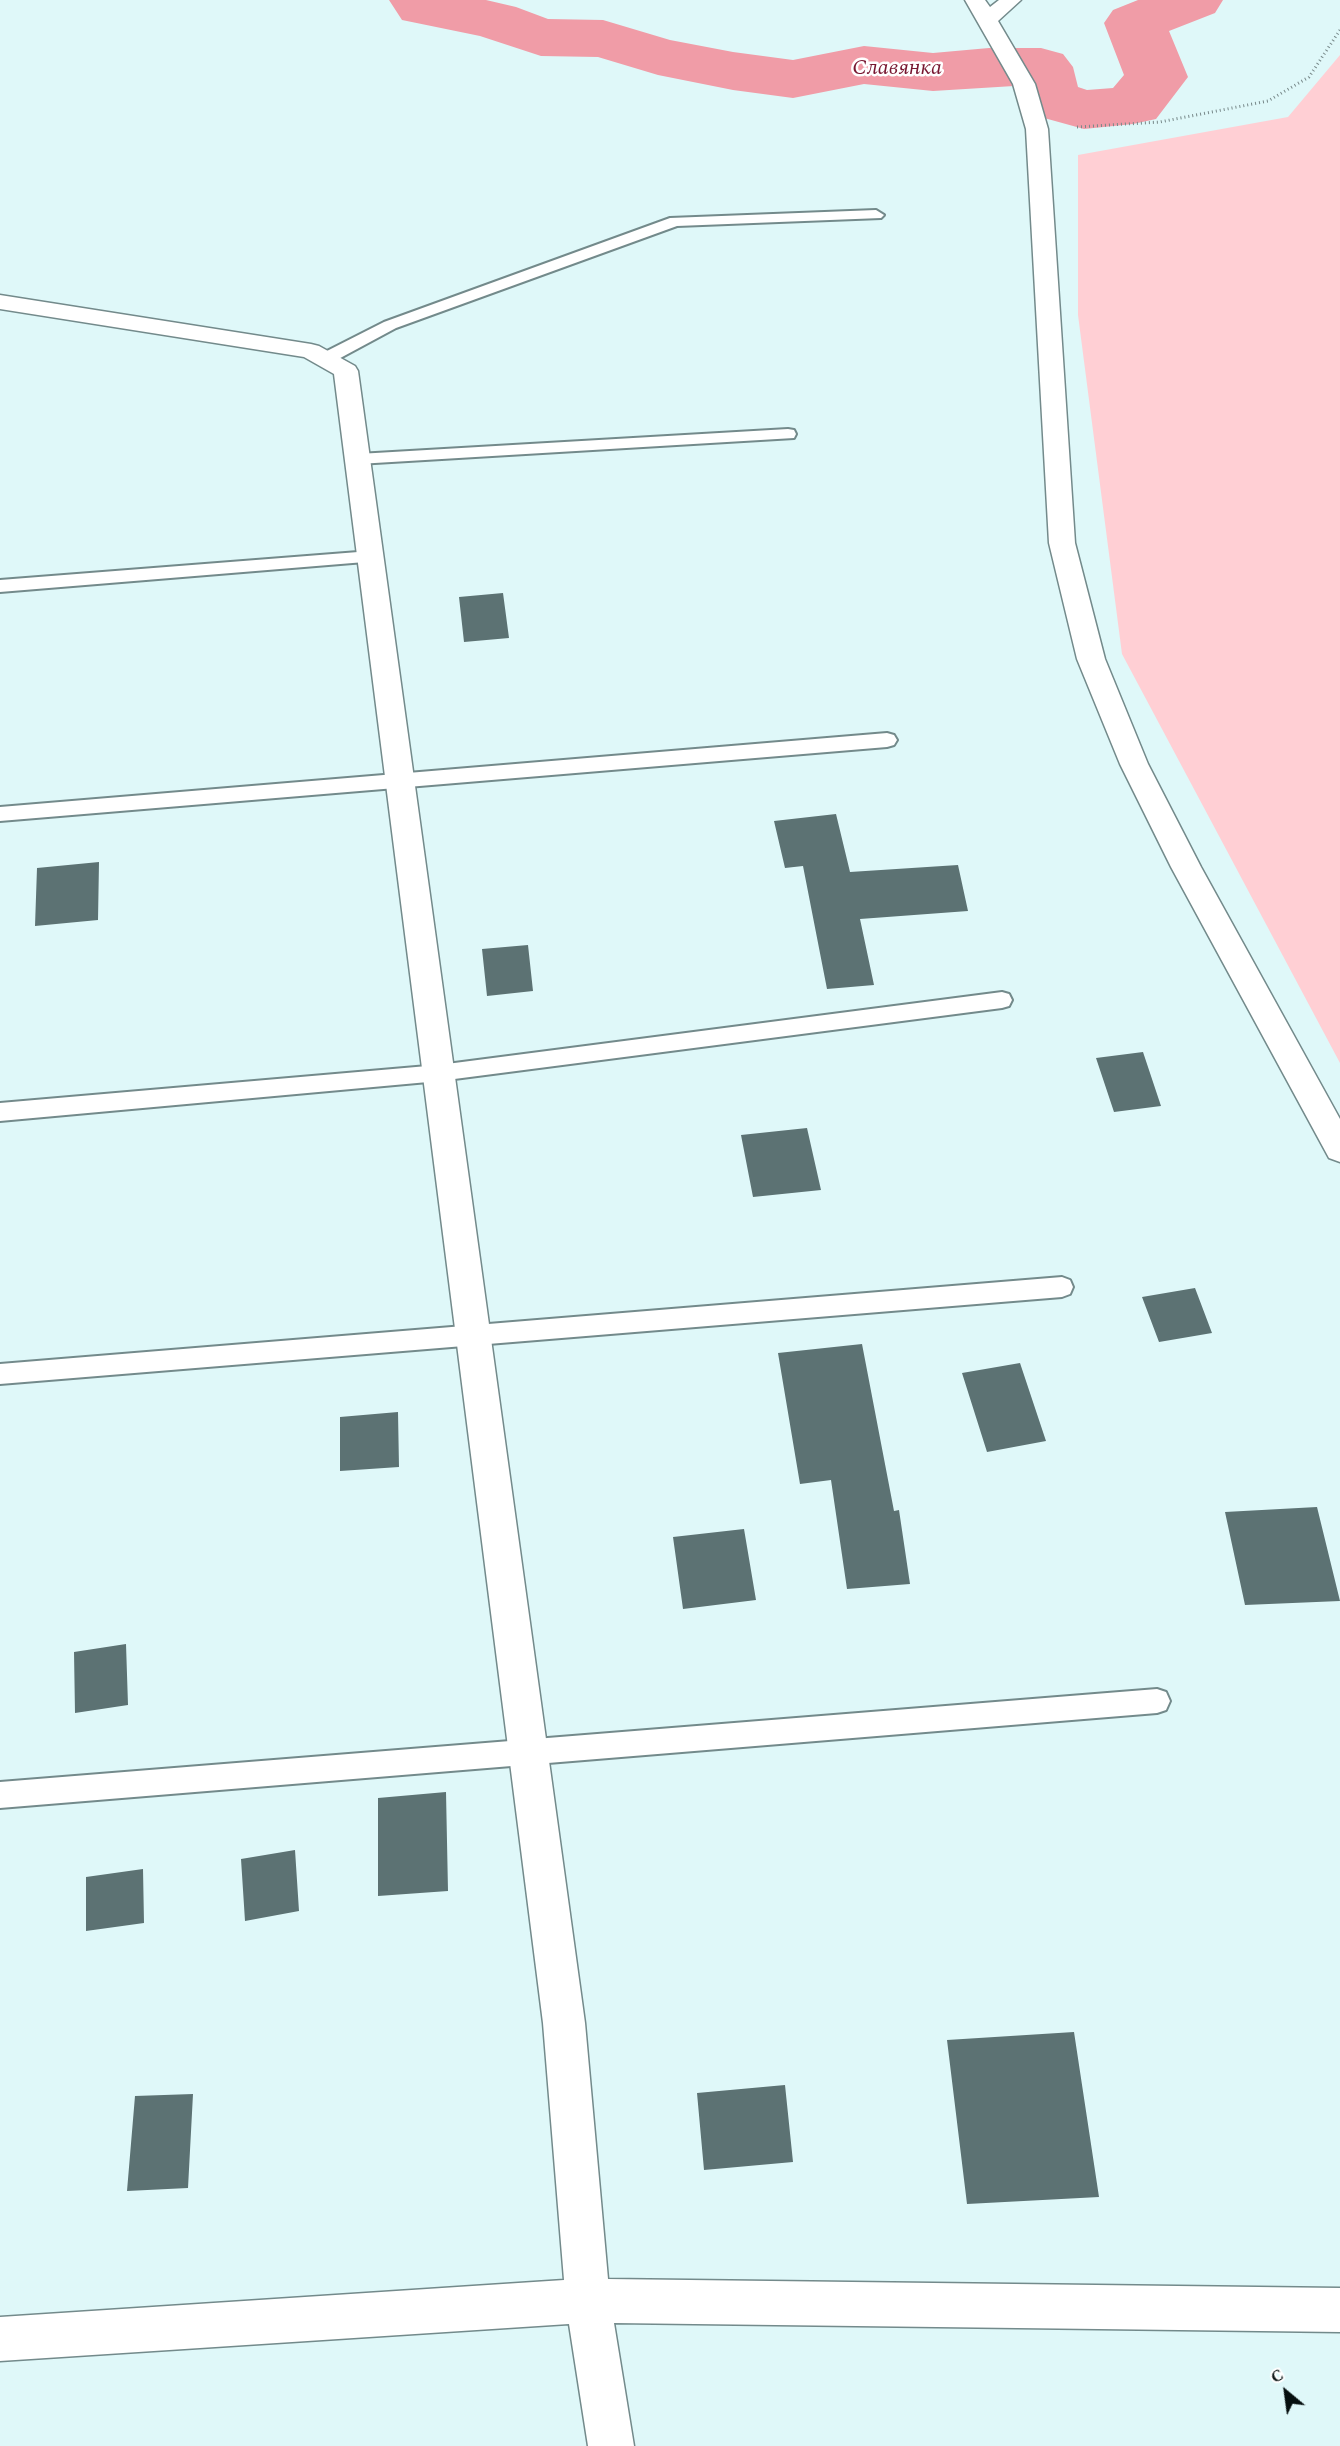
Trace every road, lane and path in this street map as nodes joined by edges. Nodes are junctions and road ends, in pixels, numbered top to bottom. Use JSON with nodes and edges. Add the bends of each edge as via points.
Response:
{"nodes":[{"id":1,"x":975,"y":0,"type":"edge"},
{"id":2,"x":1011,"y":0,"type":"edge"},
{"id":3,"x":987,"y":20,"type":"junction"},
{"id":4,"x":1340,"y":30,"type":"edge"},
{"id":5,"x":1037,"y":129,"type":"junction"},
{"id":6,"x":876,"y":215,"type":"dead end"},
{"id":7,"x":0,"y":302,"type":"edge"},
{"id":8,"x":325,"y":359,"type":"junction"},
{"id":9,"x":788,"y":434,"type":"dead end"},
{"id":10,"x":358,"y":459,"type":"junction"},
{"id":11,"x":371,"y":557,"type":"junction"},
{"id":12,"x":0,"y":586,"type":"edge"},
{"id":13,"x":887,"y":740,"type":"dead end"},
{"id":14,"x":400,"y":780,"type":"junction"},
{"id":15,"x":0,"y":814,"type":"edge"},
{"id":16,"x":1002,"y":1000,"type":"dead end"},
{"id":17,"x":439,"y":1073,"type":"junction"},
{"id":18,"x":0,"y":1112,"type":"edge"},
{"id":19,"x":1340,"y":1149,"type":"edge"},
{"id":20,"x":1062,"y":1287,"type":"dead end"},
{"id":21,"x":474,"y":1334,"type":"junction"},
{"id":22,"x":0,"y":1374,"type":"edge"},
{"id":23,"x":1157,"y":1701,"type":"dead end"},
{"id":24,"x":528,"y":1750,"type":"junction"},
{"id":25,"x":0,"y":1795,"type":"edge"},
{"id":26,"x":588,"y":2301,"type":"junction"},
{"id":27,"x":1340,"y":2310,"type":"edge"},
{"id":28,"x":0,"y":2339,"type":"edge"},
{"id":29,"x":611,"y":2446,"type":"edge"}],
"edges":[{"from":1,"to":3,"type":"street"},
{"from":2,"to":3,"type":"street"},
{"from":3,"to":5,"type":"street","via":[[1024,84]]},
{"from":4,"to":5,"type":"path","via":[[1309,77],[1268,101],[1160,122]]},
{"from":5,"to":19,"type":"street","via":[[1062,543],[1091,659],[1134,764],[1186,867]]},
{"from":6,"to":8,"type":"lane","via":[[675,221],[390,325]]},
{"from":7,"to":8,"type":"street","via":[[310,351]]},
{"from":8,"to":10,"type":"street","via":[[346,371]]},
{"from":9,"to":10,"type":"lane"},
{"from":10,"to":11,"type":"street"},
{"from":11,"to":12,"type":"lane"},
{"from":11,"to":14,"type":"street"},
{"from":13,"to":14,"type":"lane"},
{"from":14,"to":15,"type":"lane"},
{"from":14,"to":17,"type":"street"},
{"from":16,"to":17,"type":"lane"},
{"from":17,"to":18,"type":"lane"},
{"from":17,"to":21,"type":"street"},
{"from":20,"to":21,"type":"lane"},
{"from":21,"to":22,"type":"lane"},
{"from":21,"to":24,"type":"street"},
{"from":23,"to":24,"type":"lane"},
{"from":24,"to":25,"type":"lane"},
{"from":24,"to":26,"type":"street","via":[[564,2023]]},
{"from":26,"to":27,"type":"street"},
{"from":26,"to":28,"type":"street"},
{"from":26,"to":29,"type":"street"}]}
